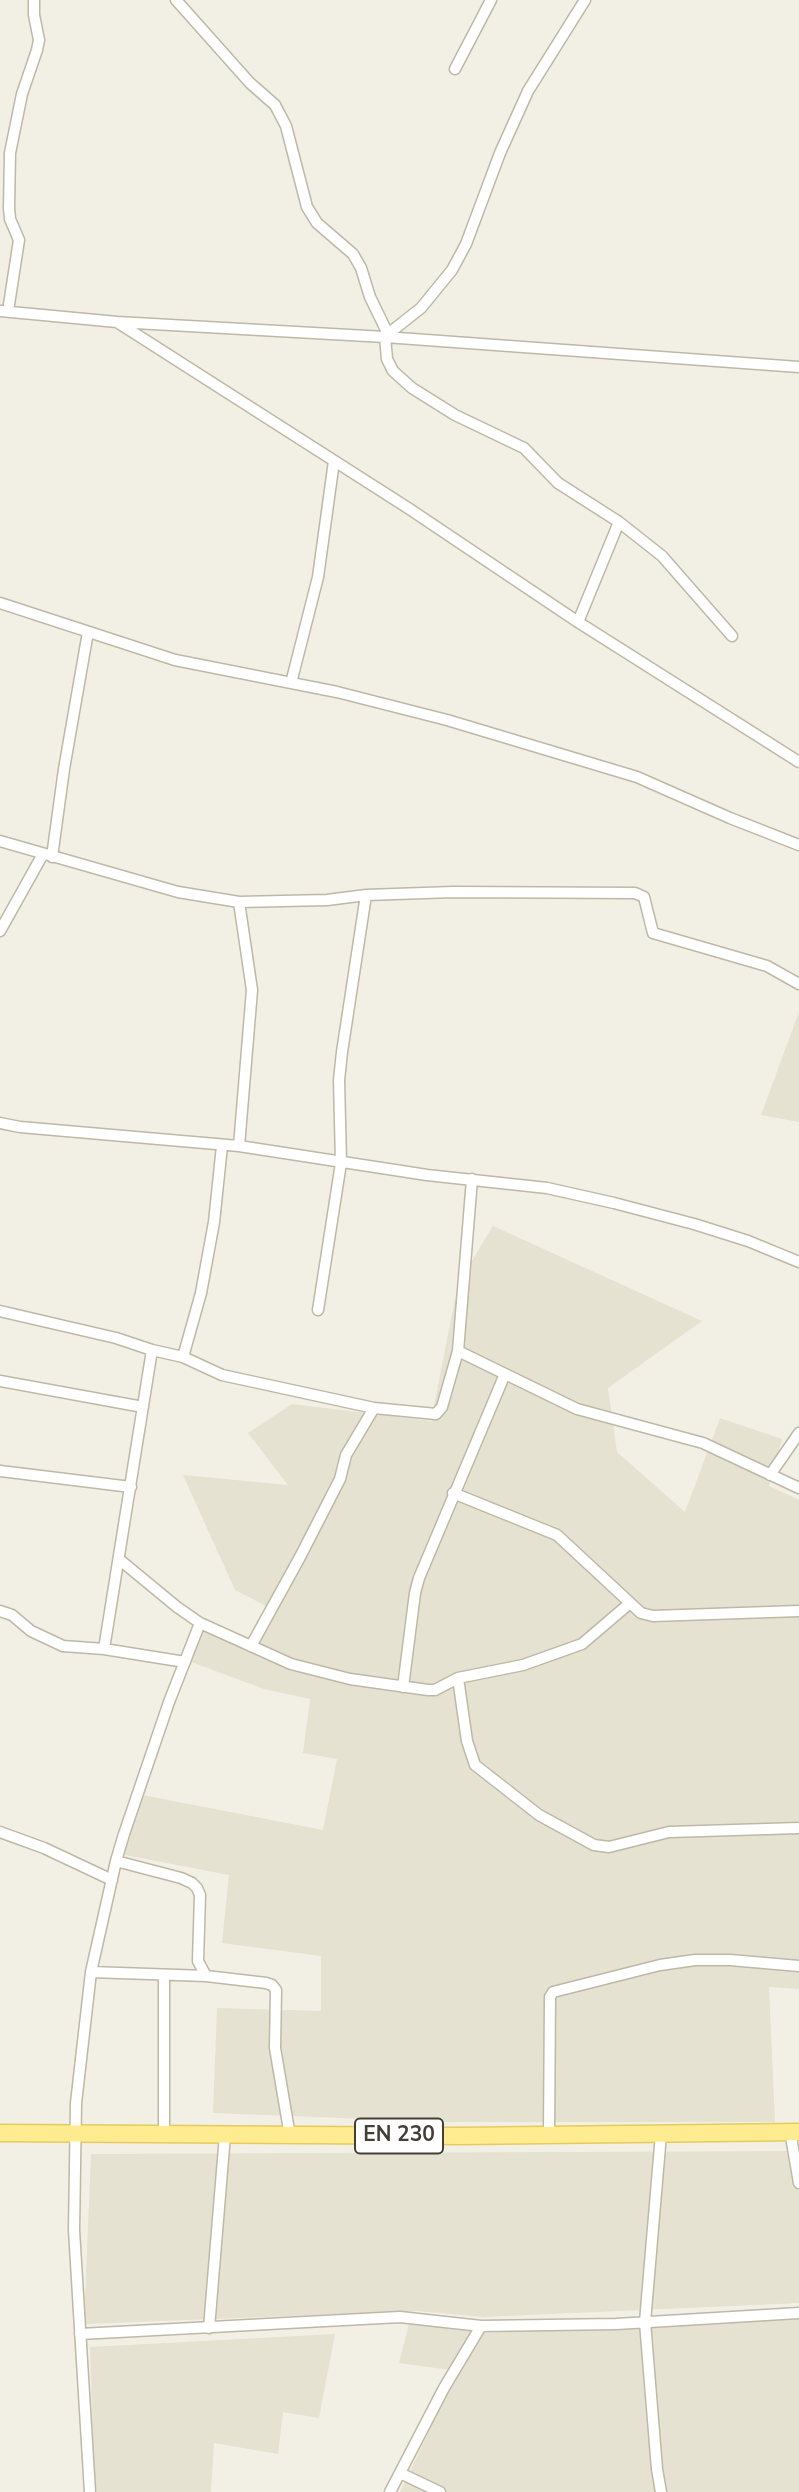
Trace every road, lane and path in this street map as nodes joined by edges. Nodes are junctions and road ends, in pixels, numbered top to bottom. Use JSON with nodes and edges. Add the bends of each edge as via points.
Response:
{"nodes":[{"id":1,"x":34,"y":0,"type":"edge"},
{"id":2,"x":176,"y":0,"type":"edge"},
{"id":3,"x":491,"y":0,"type":"edge"},
{"id":4,"x":585,"y":0,"type":"edge"},
{"id":5,"x":455,"y":69,"type":"dead end"},
{"id":6,"x":4,"y":311,"type":"edge"},
{"id":7,"x":117,"y":322,"type":"junction"},
{"id":8,"x":386,"y":336,"type":"junction"},
{"id":9,"x":799,"y":367,"type":"edge"},
{"id":10,"x":334,"y":461,"type":"junction"},
{"id":11,"x":619,"y":522,"type":"junction"},
{"id":12,"x":0,"y":603,"type":"edge"},
{"id":13,"x":578,"y":622,"type":"junction"},
{"id":14,"x":88,"y":632,"type":"junction"},
{"id":15,"x":732,"y":636,"type":"dead end"},
{"id":16,"x":291,"y":683,"type":"junction"},
{"id":17,"x":799,"y":762,"type":"edge"},
{"id":18,"x":0,"y":841,"type":"edge"},
{"id":19,"x":799,"y":845,"type":"edge"},
{"id":20,"x":48,"y":856,"type":"junction"},
{"id":21,"x":366,"y":895,"type":"junction"},
{"id":22,"x":239,"y":902,"type":"junction"},
{"id":23,"x":0,"y":931,"type":"edge"},
{"id":24,"x":799,"y":985,"type":"edge"},
{"id":25,"x":0,"y":1123,"type":"edge"},
{"id":26,"x":222,"y":1146,"type":"junction"},
{"id":27,"x":239,"y":1146,"type":"junction"},
{"id":28,"x":341,"y":1163,"type":"junction"},
{"id":29,"x":472,"y":1179,"type":"junction"},
{"id":30,"x":799,"y":1262,"type":"edge"},
{"id":31,"x":318,"y":1310,"type":"dead end"},
{"id":32,"x":0,"y":1311,"type":"edge"},
{"id":33,"x":152,"y":1350,"type":"junction"},
{"id":34,"x":458,"y":1351,"type":"junction"},
{"id":35,"x":183,"y":1357,"type":"junction"},
{"id":36,"x":505,"y":1374,"type":"junction"},
{"id":37,"x":0,"y":1381,"type":"edge"},
{"id":38,"x":144,"y":1407,"type":"junction"},
{"id":39,"x":374,"y":1408,"type":"junction"},
{"id":40,"x":799,"y":1433,"type":"edge"},
{"id":41,"x":0,"y":1471,"type":"edge"},
{"id":42,"x":771,"y":1475,"type":"junction"},
{"id":43,"x":131,"y":1488,"type":"junction"},
{"id":44,"x":799,"y":1488,"type":"edge"},
{"id":45,"x":453,"y":1493,"type":"junction"},
{"id":46,"x":120,"y":1560,"type":"junction"},
{"id":47,"x":630,"y":1602,"type":"junction"},
{"id":48,"x":0,"y":1611,"type":"edge"},
{"id":49,"x":799,"y":1611,"type":"edge"},
{"id":50,"x":200,"y":1623,"type":"junction"},
{"id":51,"x":251,"y":1646,"type":"junction"},
{"id":52,"x":104,"y":1648,"type":"junction"},
{"id":53,"x":185,"y":1662,"type":"junction"},
{"id":54,"x":458,"y":1678,"type":"junction"},
{"id":55,"x":403,"y":1687,"type":"junction"},
{"id":56,"x":799,"y":1828,"type":"edge"},
{"id":57,"x":0,"y":1832,"type":"edge"},
{"id":58,"x":116,"y":1861,"type":"junction"},
{"id":59,"x":112,"y":1880,"type":"junction"},
{"id":60,"x":799,"y":1966,"type":"edge"},
{"id":61,"x":91,"y":1972,"type":"junction"},
{"id":62,"x":164,"y":1975,"type":"junction"},
{"id":63,"x":206,"y":1976,"type":"junction"},
{"id":64,"x":795,"y":2132,"type":"edge"},
{"id":65,"x":0,"y":2133,"type":"edge"},
{"id":66,"x":550,"y":2134,"type":"junction"},
{"id":67,"x":661,"y":2134,"type":"junction"},
{"id":68,"x":77,"y":2135,"type":"junction"},
{"id":69,"x":164,"y":2135,"type":"junction"},
{"id":70,"x":225,"y":2136,"type":"junction"},
{"id":71,"x":290,"y":2136,"type":"junction"},
{"id":72,"x":799,"y":2183,"type":"edge"},
{"id":73,"x":799,"y":2314,"type":"edge"},
{"id":74,"x":645,"y":2322,"type":"junction"},
{"id":75,"x":481,"y":2326,"type":"junction"},
{"id":76,"x":209,"y":2328,"type":"junction"},
{"id":77,"x":80,"y":2334,"type":"junction"},
{"id":78,"x":400,"y":2473,"type":"junction"},
{"id":79,"x":90,"y":2492,"type":"edge"},
{"id":80,"x":390,"y":2492,"type":"edge"},
{"id":81,"x":440,"y":2492,"type":"edge"},
{"id":82,"x":661,"y":2492,"type":"edge"}],
"edges":[{"from":1,"to":6,"type":"street","via":[[39,40],[10,153],[10,219],[19,240]]},
{"from":2,"to":8,"type":"street","via":[[275,105],[286,126],[307,207],[317,223],[357,261]]},
{"from":3,"to":5,"type":"street"},
{"from":4,"to":8,"type":"street","via":[[528,91],[452,270],[421,308]]},
{"from":6,"to":7,"type":"street"},
{"from":7,"to":8,"type":"street"},
{"from":7,"to":10,"type":"street"},
{"from":8,"to":9,"type":"street"},
{"from":8,"to":11,"type":"street","via":[[387,359],[412,388],[454,415],[524,448],[558,483]]},
{"from":10,"to":13,"type":"street"},
{"from":10,"to":16,"type":"street","via":[[318,577]]},
{"from":11,"to":13,"type":"street"},
{"from":11,"to":15,"type":"street","via":[[662,556]]},
{"from":12,"to":14,"type":"street"},
{"from":13,"to":17,"type":"street"},
{"from":14,"to":16,"type":"street","via":[[175,660]]},
{"from":14,"to":20,"type":"street"},
{"from":16,"to":19,"type":"street","via":[[447,720],[638,777]]},
{"from":18,"to":20,"type":"street"},
{"from":20,"to":22,"type":"street","via":[[178,891]]},
{"from":20,"to":23,"type":"street"},
{"from":21,"to":22,"type":"street"},
{"from":21,"to":24,"type":"street","via":[[635,893],[644,897],[653,933],[767,966]]},
{"from":21,"to":28,"type":"street","via":[[342,1052]]},
{"from":22,"to":27,"type":"street","via":[[252,990]]},
{"from":25,"to":26,"type":"street"},
{"from":26,"to":27,"type":"street"},
{"from":26,"to":35,"type":"street","via":[[201,1293]]},
{"from":27,"to":28,"type":"street"},
{"from":28,"to":29,"type":"street"},
{"from":28,"to":31,"type":"street"},
{"from":29,"to":30,"type":"street","via":[[614,1202],[748,1241]]},
{"from":29,"to":34,"type":"street"},
{"from":32,"to":33,"type":"street","via":[[65,1324]]},
{"from":33,"to":35,"type":"street"},
{"from":33,"to":38,"type":"street"},
{"from":34,"to":36,"type":"street"},
{"from":34,"to":39,"type":"street","via":[[442,1407],[436,1413]]},
{"from":35,"to":39,"type":"street","via":[[222,1375]]},
{"from":36,"to":42,"type":"street","via":[[577,1409],[703,1443]]},
{"from":36,"to":45,"type":"street"},
{"from":37,"to":38,"type":"street"},
{"from":38,"to":43,"type":"street"},
{"from":39,"to":51,"type":"street"},
{"from":40,"to":42,"type":"street"},
{"from":41,"to":43,"type":"street"},
{"from":42,"to":44,"type":"street"},
{"from":43,"to":46,"type":"street"},
{"from":45,"to":47,"type":"street","via":[[557,1535]]},
{"from":45,"to":55,"type":"street","via":[[415,1593]]},
{"from":46,"to":50,"type":"street"},
{"from":46,"to":52,"type":"street"},
{"from":47,"to":49,"type":"street","via":[[641,1613],[653,1616]]},
{"from":47,"to":54,"type":"street","via":[[582,1644],[523,1665]]},
{"from":48,"to":52,"type":"street","via":[[51,1642]]},
{"from":50,"to":51,"type":"street"},
{"from":50,"to":53,"type":"street"},
{"from":51,"to":55,"type":"street","via":[[291,1664]]},
{"from":52,"to":53,"type":"street"},
{"from":53,"to":58,"type":"street"},
{"from":54,"to":55,"type":"street","via":[[435,1690]]},
{"from":54,"to":56,"type":"street","via":[[475,1765],[540,1815],[594,1845],[609,1847],[669,1832]]},
{"from":57,"to":59,"type":"street"},
{"from":58,"to":59,"type":"street"},
{"from":58,"to":63,"type":"street","via":[[181,1878],[197,1888],[198,1962]]},
{"from":59,"to":61,"type":"street"},
{"from":60,"to":66,"type":"street","via":[[695,1960],[553,1992]]},
{"from":61,"to":62,"type":"street"},
{"from":61,"to":68,"type":"street","via":[[76,2103]]},
{"from":62,"to":63,"type":"street"},
{"from":62,"to":69,"type":"street"},
{"from":63,"to":71,"type":"street","via":[[266,1983],[276,1990],[275,2048]]},
{"from":64,"to":67,"type":"main road","number":"EN 230"},
{"from":64,"to":72,"type":"street"},
{"from":65,"to":68,"type":"main road","number":"EN 230"},
{"from":66,"to":67,"type":"main road","number":"EN 230"},
{"from":66,"to":71,"type":"main road","number":"EN 230"},
{"from":67,"to":74,"type":"street"},
{"from":68,"to":69,"type":"main road","number":"EN 230"},
{"from":68,"to":77,"type":"street","via":[[74,2230]]},
{"from":69,"to":70,"type":"main road","number":"EN 230"},
{"from":70,"to":71,"type":"main road","number":"EN 230"},
{"from":70,"to":76,"type":"street"},
{"from":73,"to":74,"type":"street"},
{"from":74,"to":75,"type":"street"},
{"from":74,"to":82,"type":"street"},
{"from":75,"to":76,"type":"street","via":[[400,2317]]},
{"from":75,"to":78,"type":"street"},
{"from":76,"to":77,"type":"street"},
{"from":77,"to":79,"type":"street"},
{"from":78,"to":80,"type":"street"},
{"from":78,"to":81,"type":"street"}]}
